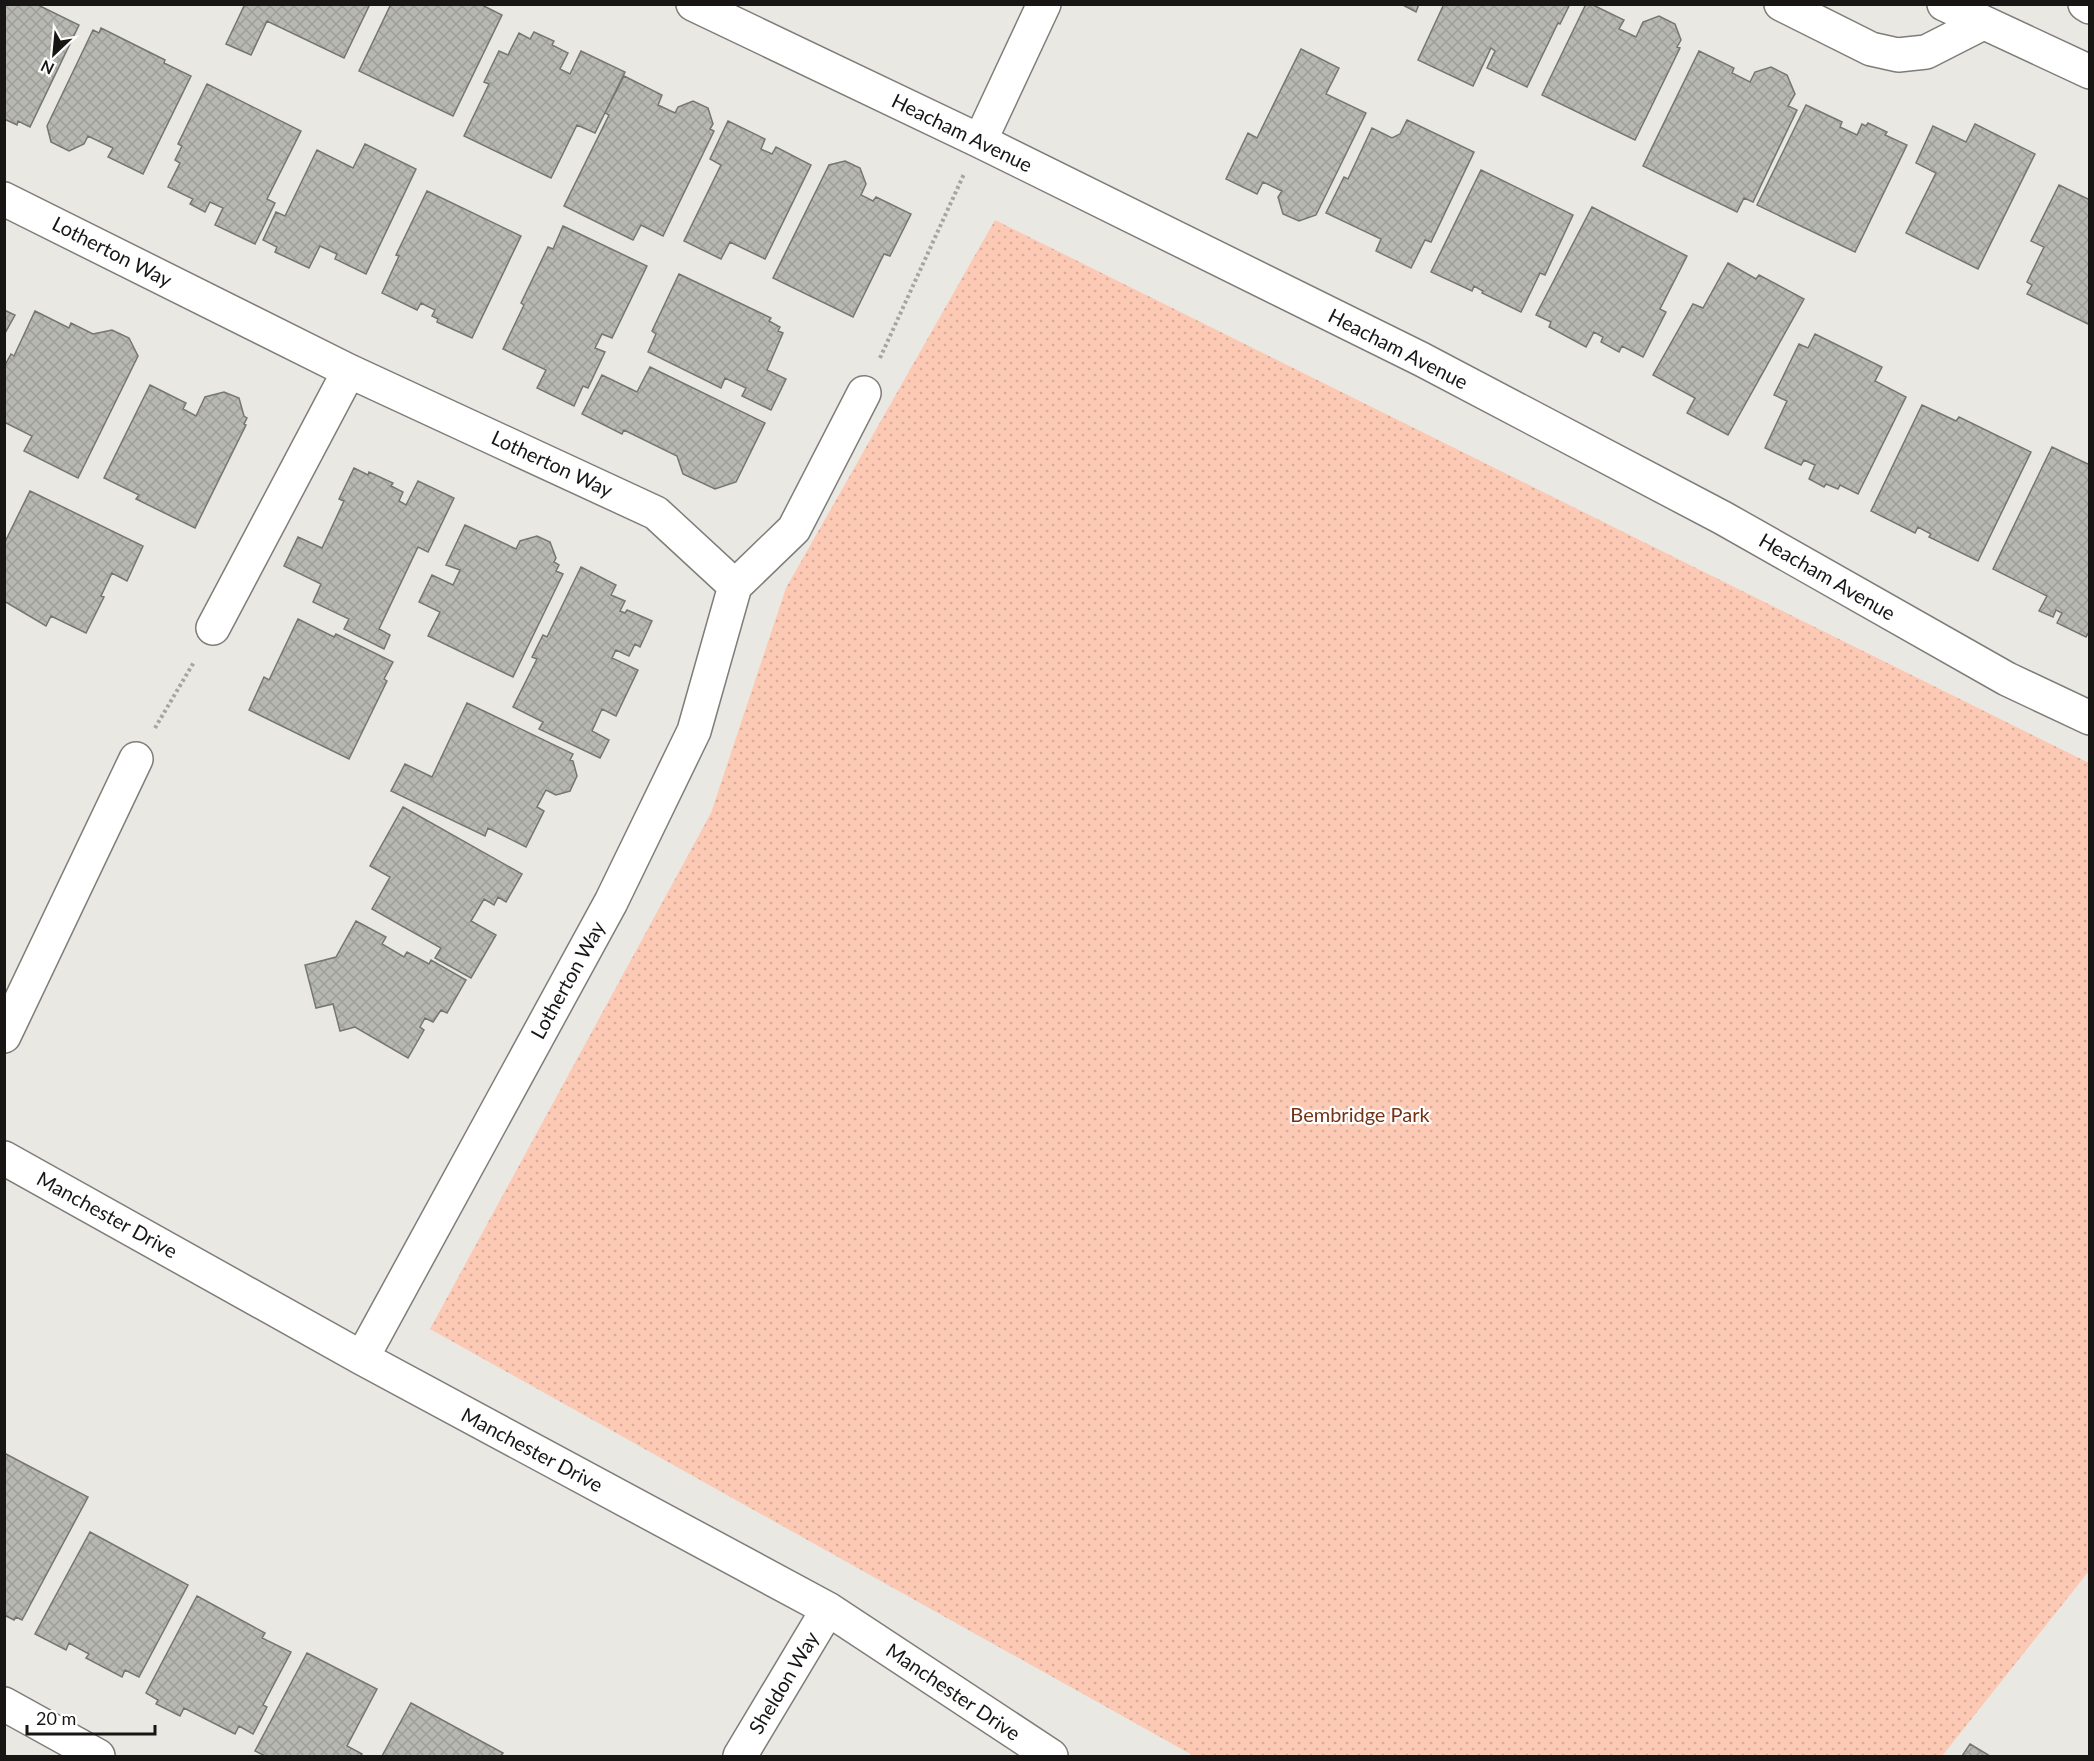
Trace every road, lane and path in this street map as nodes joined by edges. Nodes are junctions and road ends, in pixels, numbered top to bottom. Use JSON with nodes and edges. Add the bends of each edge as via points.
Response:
{"nodes":[{"id":1,"x":693,"y":4,"type":"edge"},
{"id":2,"x":1044,"y":4,"type":"edge"},
{"id":3,"x":1780,"y":4,"type":"edge"},
{"id":4,"x":1944,"y":4,"type":"edge"},
{"id":5,"x":2085,"y":4,"type":"edge"},
{"id":6,"x":2090,"y":7,"type":"edge"},
{"id":7,"x":1983,"y":23,"type":"junction"},
{"id":8,"x":2090,"y":72,"type":"edge"},
{"id":9,"x":980,"y":141,"type":"junction"},
{"id":10,"x":4,"y":199,"type":"edge"},
{"id":11,"x":349,"y":370,"type":"junction"},
{"id":12,"x":864,"y":393,"type":"joint"},
{"id":13,"x":735,"y":586,"type":"junction"},
{"id":14,"x":213,"y":628,"type":"joint"},
{"id":15,"x":2090,"y":718,"type":"edge"},
{"id":16,"x":136,"y":759,"type":"joint"},
{"id":17,"x":4,"y":1036,"type":"edge"},
{"id":18,"x":4,"y":1158,"type":"edge"},
{"id":19,"x":362,"y":1358,"type":"junction"},
{"id":20,"x":828,"y":1609,"type":"junction"},
{"id":21,"x":4,"y":1704,"type":"edge"},
{"id":22,"x":98,"y":1756,"type":"edge"},
{"id":23,"x":740,"y":1756,"type":"edge"},
{"id":24,"x":1051,"y":1756,"type":"edge"}],
"edges":[{"from":1,"to":9,"type":"street","name":"Heacham Avenue"},
{"from":2,"to":9,"type":"street"},
{"from":3,"to":7,"type":"street","via":[[1871,49],[1898,55],[1926,52]]},
{"from":4,"to":7,"type":"street"},
{"from":5,"to":6,"type":"street"},
{"from":7,"to":8,"type":"street"},
{"from":9,"to":12,"type":"path"},
{"from":9,"to":15,"type":"street","name":"Heacham Avenue","via":[[1432,365],[1723,518],[2007,680]]},
{"from":10,"to":11,"type":"street","name":"Lotherton Way"},
{"from":11,"to":13,"type":"street","name":"Lotherton Way","via":[[656,513]]},
{"from":11,"to":14,"type":"street"},
{"from":12,"to":13,"type":"street","via":[[794,529]]},
{"from":13,"to":19,"type":"street","name":"Lotherton Way","via":[[694,731],[610,902]]},
{"from":14,"to":16,"type":"path"},
{"from":16,"to":17,"type":"street"},
{"from":18,"to":19,"type":"street","name":"Manchester Drive"},
{"from":19,"to":20,"type":"street","name":"Manchester Drive"},
{"from":20,"to":23,"type":"street","name":"Sheldon Way"},
{"from":20,"to":24,"type":"street","name":"Manchester Drive"},
{"from":21,"to":22,"type":"street"}]}
